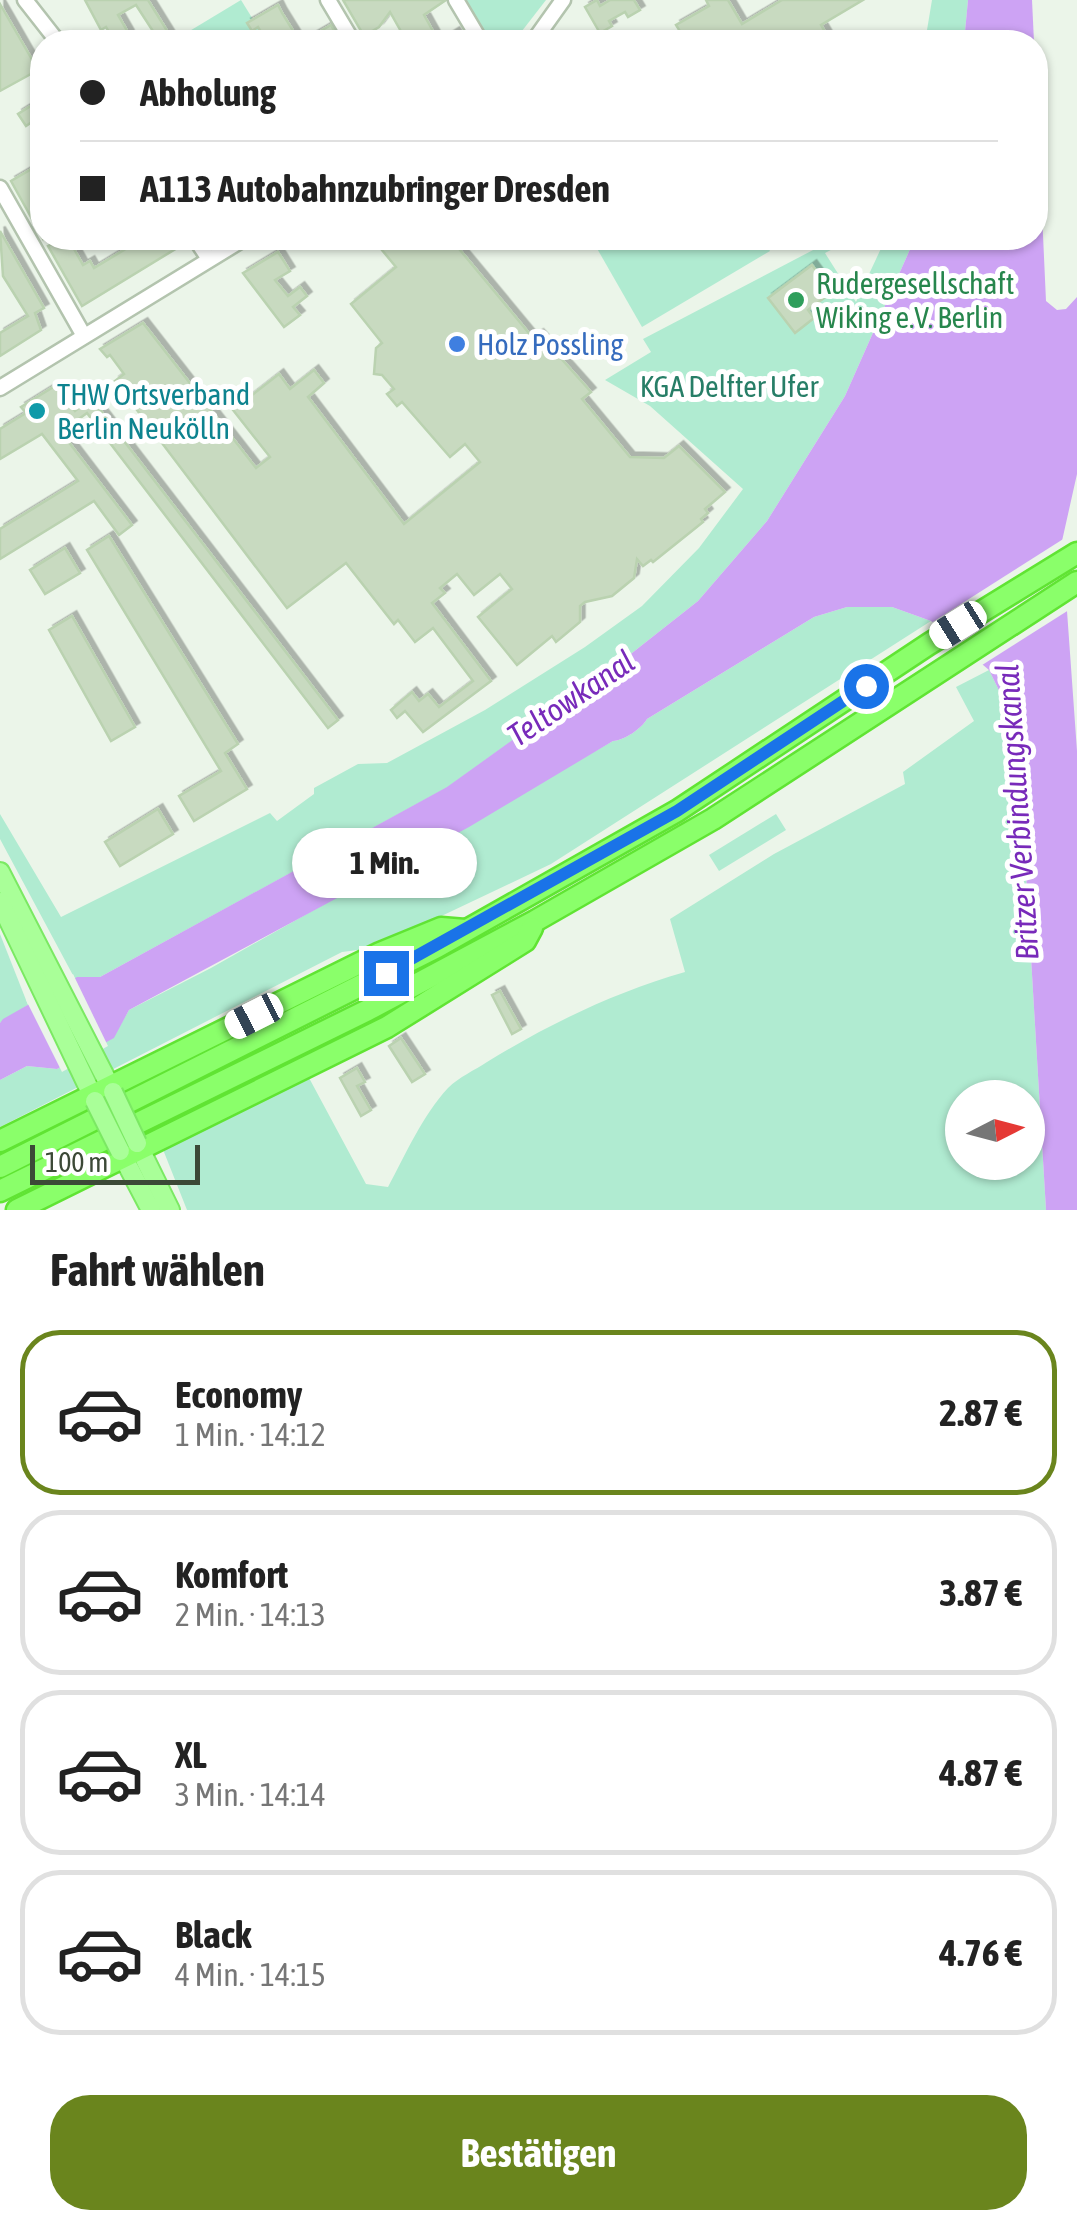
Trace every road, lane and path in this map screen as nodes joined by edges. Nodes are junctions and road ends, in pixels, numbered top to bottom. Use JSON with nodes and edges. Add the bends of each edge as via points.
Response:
{"nodes":[{"id":1,"x":14,"y":0,"type":"edge"},
{"id":2,"x":25,"y":0,"type":"edge"},
{"id":3,"x":328,"y":0,"type":"edge"},
{"id":4,"x":456,"y":0,"type":"edge"},
{"id":5,"x":564,"y":0,"type":"edge"},
{"id":6,"x":37,"y":30,"type":"edge"},
{"id":7,"x":49,"y":30,"type":"edge"},
{"id":8,"x":346,"y":30,"type":"edge"},
{"id":9,"x":475,"y":30,"type":"edge"},
{"id":10,"x":542,"y":30,"type":"edge"},
{"id":11,"x":1,"y":192,"type":"edge"},
{"id":12,"x":30,"y":242,"type":"edge"},
{"id":13,"x":34,"y":250,"type":"edge"},
{"id":14,"x":204,"y":250,"type":"edge"},
{"id":15,"x":225,"y":250,"type":"edge"},
{"id":16,"x":210,"y":259,"type":"junction"},
{"id":17,"x":84,"y":336,"type":"junction"},
{"id":18,"x":0,"y":388,"type":"edge"},
{"id":19,"x":1077,"y":553,"type":"edge"},
{"id":20,"x":1077,"y":582,"type":"edge"},
{"id":21,"x":0,"y":872,"type":"edge"},
{"id":22,"x":0,"y":902,"type":"edge"},
{"id":23,"x":535,"y":921,"type":"junction"},
{"id":24,"x":467,"y":930,"type":"junction"},
{"id":25,"x":46,"y":977,"type":"junction"},
{"id":26,"x":103,"y":1094,"type":"junction"},
{"id":27,"x":0,"y":1141,"type":"edge"},
{"id":28,"x":131,"y":1150,"type":"junction"},
{"id":29,"x":0,"y":1167,"type":"edge"},
{"id":30,"x":0,"y":1191,"type":"edge"},
{"id":31,"x":16,"y":1210,"type":"edge"},
{"id":32,"x":151,"y":1210,"type":"edge"},
{"id":33,"x":170,"y":1210,"type":"edge"}],
"edges":[{"from":1,"to":6,"type":"street"},
{"from":2,"to":7,"type":"street"},
{"from":3,"to":8,"type":"street"},
{"from":4,"to":9,"type":"street"},
{"from":5,"to":10,"type":"street"},
{"from":11,"to":12,"type":"street"},
{"from":13,"to":17,"type":"street"},
{"from":14,"to":16,"type":"street"},
{"from":15,"to":16,"type":"street"},
{"from":16,"to":17,"type":"street"},
{"from":17,"to":18,"type":"street"},
{"from":19,"to":24,"type":"highway","via":[[677,811]]},
{"from":20,"to":23,"type":"highway","via":[[713,820]]},
{"from":21,"to":25,"type":"main road"},
{"from":22,"to":25,"type":"main road"},
{"from":23,"to":28,"type":"highway","via":[[525,941],[387,1027]]},
{"from":23,"to":30,"type":"highway"},
{"from":24,"to":26,"type":"highway","via":[[441,928],[380,953]]},
{"from":24,"to":29,"type":"highway"},
{"from":25,"to":26,"type":"main road"},
{"from":26,"to":27,"type":"highway"},
{"from":26,"to":28,"type":"main road","bridge":true},
{"from":28,"to":31,"type":"highway"},
{"from":28,"to":32,"type":"main road"},
{"from":28,"to":33,"type":"main road"}]}
